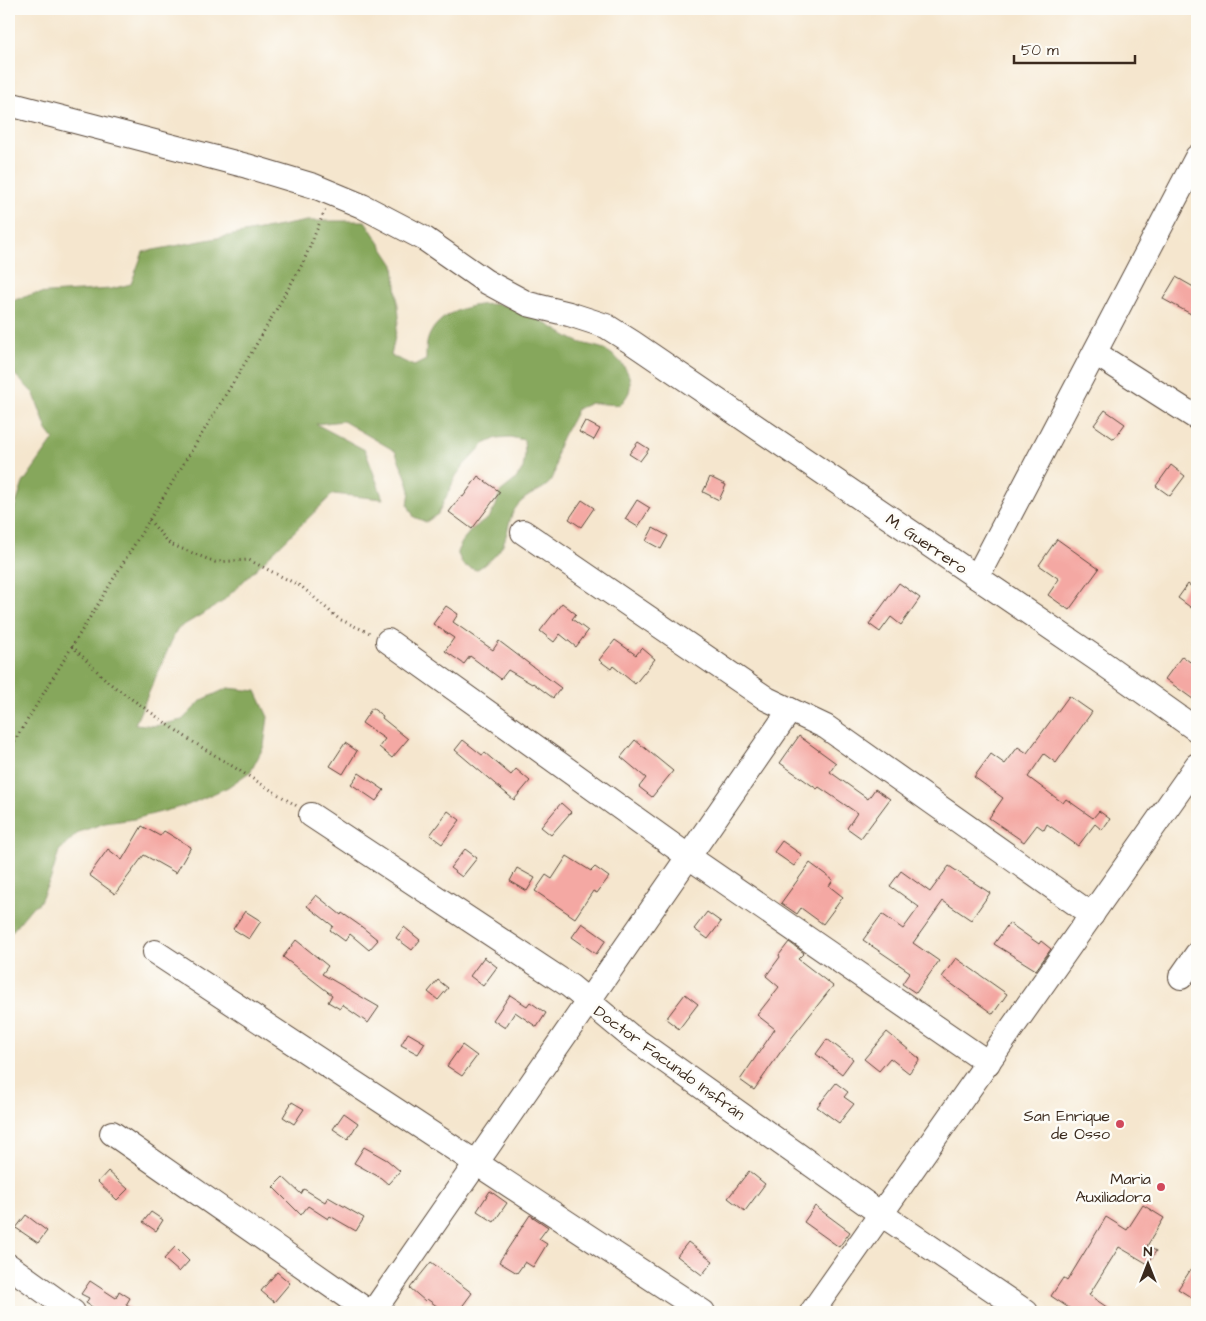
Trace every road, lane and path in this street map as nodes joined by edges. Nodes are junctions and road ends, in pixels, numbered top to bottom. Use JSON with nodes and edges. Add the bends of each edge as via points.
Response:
{"nodes":[{"id":1,"x":9,"y":104,"type":"edge"},
{"id":2,"x":1197,"y":157,"type":"edge"},
{"id":3,"x":330,"y":193,"type":"junction"},
{"id":4,"x":1095,"y":353,"type":"junction"},
{"id":5,"x":1197,"y":418,"type":"edge"},
{"id":6,"x":149,"y":520,"type":"junction"},
{"id":7,"x":523,"y":532,"type":"dead end"},
{"id":8,"x":977,"y":577,"type":"junction"},
{"id":9,"x":388,"y":642,"type":"joint"},
{"id":10,"x":72,"y":646,"type":"junction"},
{"id":11,"x":790,"y":710,"type":"junction"},
{"id":12,"x":1197,"y":730,"type":"edge"},
{"id":13,"x":9,"y":750,"type":"edge"},
{"id":14,"x":1197,"y":765,"type":"edge"},
{"id":15,"x":311,"y":815,"type":"joint"},
{"id":16,"x":688,"y":857,"type":"junction"},
{"id":17,"x":1092,"y":915,"type":"junction"},
{"id":18,"x":155,"y":952,"type":"dead end"},
{"id":19,"x":1197,"y":954,"type":"edge"},
{"id":20,"x":1181,"y":977,"type":"dead end"},
{"id":21,"x":588,"y":1001,"type":"junction"},
{"id":22,"x":988,"y":1062,"type":"junction"},
{"id":23,"x":112,"y":1133,"type":"dead end"},
{"id":24,"x":476,"y":1163,"type":"junction"},
{"id":25,"x":881,"y":1214,"type":"junction"},
{"id":26,"x":9,"y":1266,"type":"edge"},
{"id":27,"x":73,"y":1312,"type":"edge"},
{"id":28,"x":369,"y":1312,"type":"edge"},
{"id":29,"x":373,"y":1312,"type":"edge"},
{"id":30,"x":703,"y":1312,"type":"edge"},
{"id":31,"x":812,"y":1312,"type":"edge"},
{"id":32,"x":1026,"y":1312,"type":"edge"}],
"edges":[{"from":1,"to":3,"type":"street","name":"M. Guerrero","via":[[247,166]]},
{"from":2,"to":4,"type":"street"},
{"from":3,"to":6,"type":"path","via":[[303,263]]},
{"from":3,"to":8,"type":"street","name":"M. Guerrero","via":[[362,206],[425,240],[485,281],[528,304],[606,326]]},
{"from":4,"to":5,"type":"street"},
{"from":4,"to":8,"type":"street"},
{"from":6,"to":9,"type":"path","via":[[170,544],[214,562],[249,560],[302,587],[339,619]]},
{"from":6,"to":10,"type":"path"},
{"from":7,"to":11,"type":"street","via":[[767,698]]},
{"from":8,"to":12,"type":"street","name":"M. Guerrero"},
{"from":9,"to":16,"type":"street"},
{"from":10,"to":13,"type":"path"},
{"from":10,"to":15,"type":"path","via":[[109,683],[190,740]]},
{"from":11,"to":16,"type":"street"},
{"from":11,"to":17,"type":"street","via":[[826,727]]},
{"from":14,"to":17,"type":"street"},
{"from":15,"to":21,"type":"street","name":"Doctor Facundo Insfrán"},
{"from":16,"to":21,"type":"street"},
{"from":16,"to":22,"type":"street"},
{"from":17,"to":22,"type":"street"},
{"from":18,"to":24,"type":"street"},
{"from":19,"to":20,"type":"street"},
{"from":21,"to":24,"type":"street"},
{"from":21,"to":25,"type":"street","name":"Doctor Facundo Insfrán","via":[[629,1035]]},
{"from":22,"to":25,"type":"street"},
{"from":23,"to":28,"type":"street"},
{"from":24,"to":29,"type":"street"},
{"from":24,"to":30,"type":"street"},
{"from":25,"to":31,"type":"street"},
{"from":25,"to":32,"type":"street","name":"Doctor Facundo Insfrán"},
{"from":26,"to":27,"type":"street"}]}
